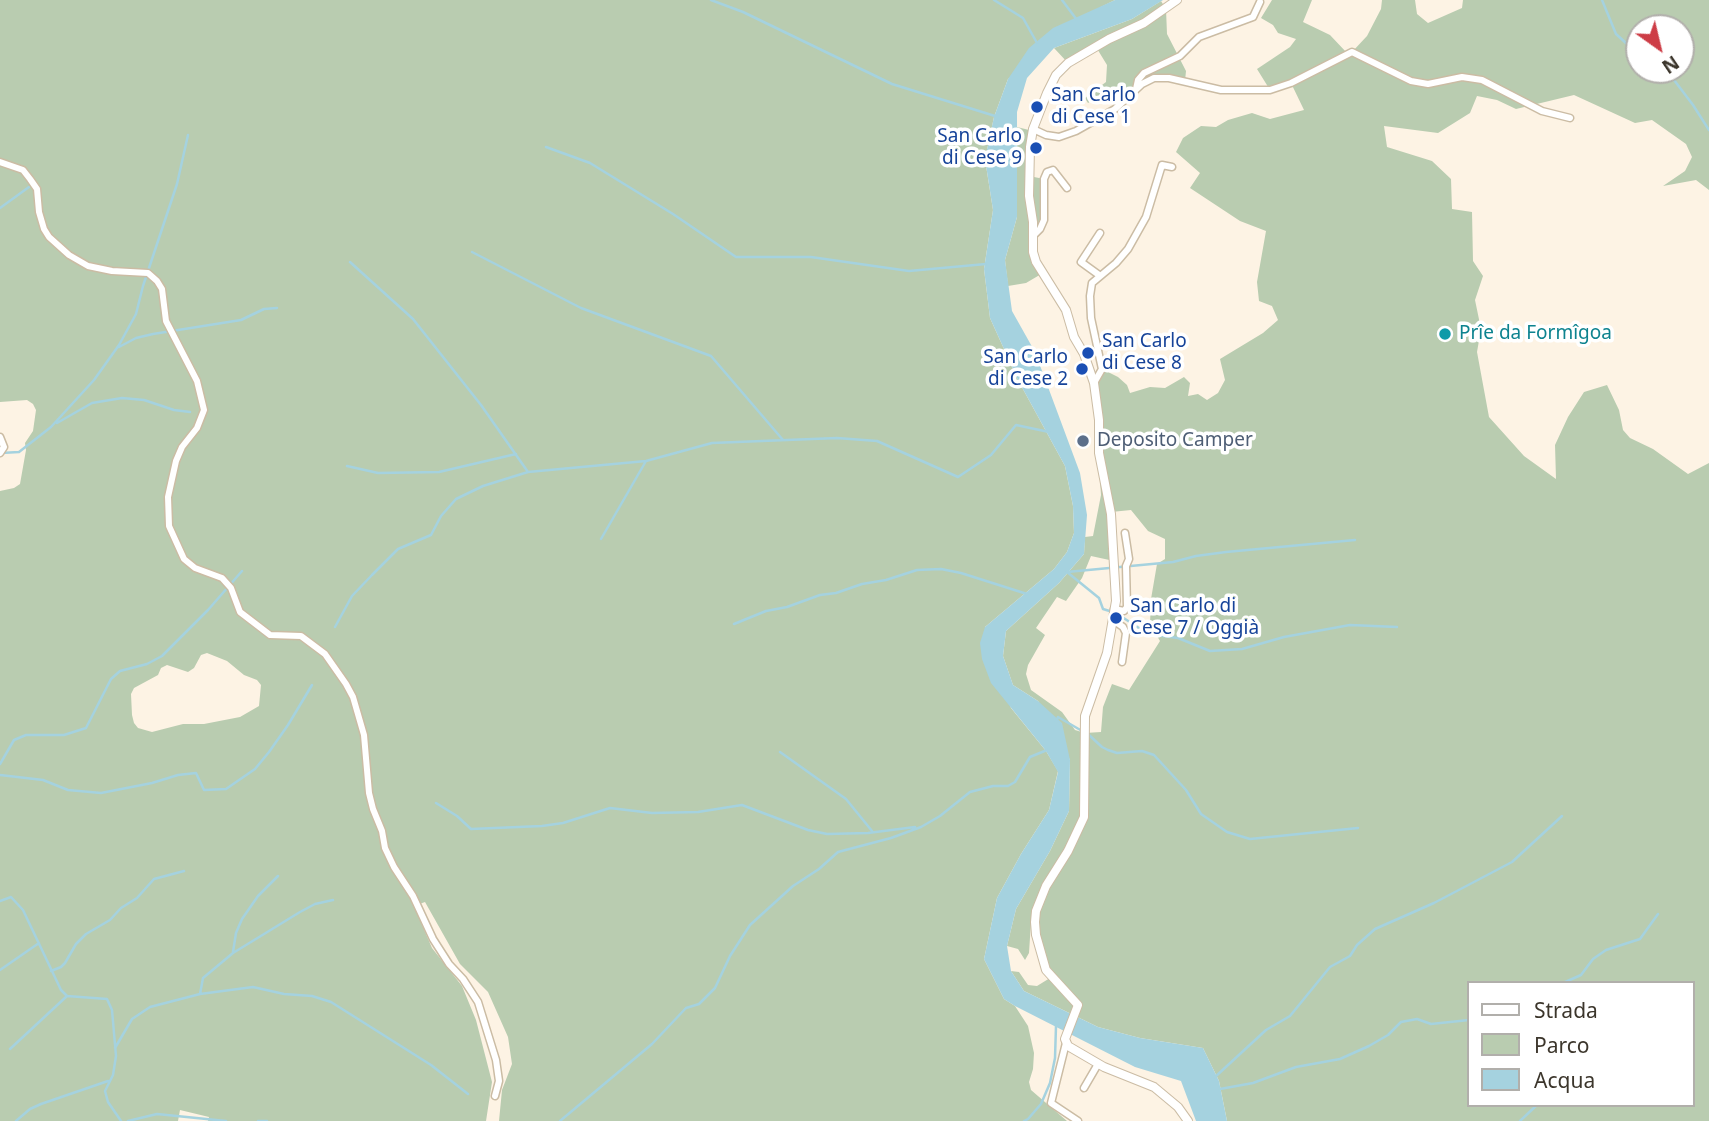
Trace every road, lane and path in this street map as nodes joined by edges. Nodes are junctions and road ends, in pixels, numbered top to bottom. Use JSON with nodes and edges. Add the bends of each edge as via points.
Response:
{"nodes":[{"id":1,"x":1177,"y":0,"type":"edge"},
{"id":2,"x":1260,"y":2,"type":"dead end"},
{"id":3,"x":1136,"y":89,"type":"junction"},
{"id":4,"x":1570,"y":118,"type":"dead end"},
{"id":5,"x":1033,"y":130,"type":"junction"},
{"id":6,"x":0,"y":162,"type":"edge"},
{"id":7,"x":1172,"y":167,"type":"dead end"},
{"id":8,"x":1067,"y":188,"type":"dead end"},
{"id":9,"x":1100,"y":233,"type":"dead end"},
{"id":10,"x":1032,"y":236,"type":"junction"},
{"id":11,"x":1099,"y":275,"type":"junction"},
{"id":12,"x":1094,"y":383,"type":"junction"},
{"id":13,"x":0,"y":437,"type":"edge"},
{"id":14,"x":0,"y":453,"type":"edge"},
{"id":15,"x":1125,"y":533,"type":"dead end"},
{"id":16,"x":1114,"y":609,"type":"junction"},
{"id":17,"x":1113,"y":620,"type":"junction"},
{"id":18,"x":1122,"y":662,"type":"dead end"},
{"id":19,"x":1066,"y":1041,"type":"junction"},
{"id":20,"x":1098,"y":1064,"type":"junction"},
{"id":21,"x":1084,"y":1088,"type":"dead end"},
{"id":22,"x":495,"y":1096,"type":"dead end"},
{"id":23,"x":1078,"y":1121,"type":"edge"},
{"id":24,"x":1188,"y":1121,"type":"edge"}],
"edges":[{"from":1,"to":5,"type":"street","via":[[1068,63],[1056,75]]},
{"from":2,"to":3,"type":"street","via":[[1253,17],[1199,37],[1180,57],[1144,73]]},
{"from":3,"to":4,"type":"street","via":[[1154,78],[1169,78],[1221,90],[1270,90],[1352,52],[1411,81],[1482,80],[1542,111]]},
{"from":3,"to":5,"type":"street","via":[[1115,109],[1076,131],[1059,136]]},
{"from":5,"to":10,"type":"street"},
{"from":6,"to":22,"type":"street","via":[[23,170],[30,179],[37,189],[44,229],[69,255],[88,266],[148,273],[162,289],[166,321],[197,381],[204,410],[182,447],[167,511],[169,526],[184,559],[222,578],[250,621],[270,635],[301,636],[325,654],[346,684],[364,734],[369,793],[386,848],[433,939],[478,1002],[496,1060],[499,1082]]},
{"from":7,"to":11,"type":"street","via":[[1162,165],[1137,235],[1116,263]]},
{"from":8,"to":10,"type":"street","via":[[1053,170],[1047,172],[1044,220]]},
{"from":9,"to":11,"type":"street","via":[[1081,262]]},
{"from":10,"to":12,"type":"street","via":[[1036,262],[1066,310]]},
{"from":11,"to":12,"type":"street","via":[[1090,296],[1102,369]]},
{"from":12,"to":16,"type":"street","via":[[1099,453],[1111,514]]},
{"from":13,"to":14,"type":"street","via":[[4,447]]},
{"from":15,"to":16,"type":"street","via":[[1128,607]]},
{"from":16,"to":17,"type":"street"},
{"from":17,"to":18,"type":"street","via":[[1125,628]]},
{"from":17,"to":19,"type":"street","via":[[1085,716],[1084,817],[1036,911],[1036,936],[1046,970],[1078,1005]]},
{"from":19,"to":20,"type":"street"},
{"from":19,"to":23,"type":"street","via":[[1051,1103]]},
{"from":20,"to":21,"type":"street"},
{"from":20,"to":24,"type":"street","via":[[1154,1087]]}]}
